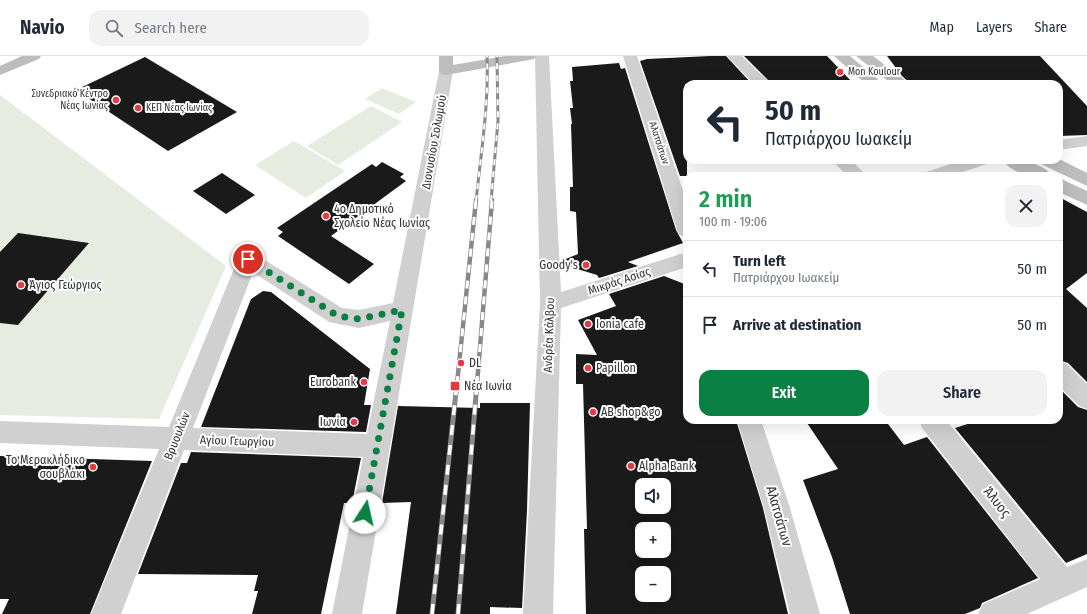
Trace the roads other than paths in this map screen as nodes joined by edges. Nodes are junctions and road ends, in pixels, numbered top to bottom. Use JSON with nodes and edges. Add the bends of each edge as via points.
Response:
{"nodes":[{"id":1,"x":34,"y":56,"type":"edge"},
{"id":2,"x":529,"y":56,"type":"edge"},
{"id":3,"x":542,"y":56,"type":"edge"},
{"id":4,"x":630,"y":56,"type":"edge"},
{"id":5,"x":734,"y":56,"type":"edge"},
{"id":6,"x":841,"y":56,"type":"edge"},
{"id":7,"x":863,"y":56,"type":"edge"},
{"id":8,"x":446,"y":63,"type":"edge"},
{"id":9,"x":0,"y":71,"type":"edge"},
{"id":10,"x":759,"y":80,"type":"edge"},
{"id":11,"x":871,"y":80,"type":"edge"},
{"id":12,"x":896,"y":80,"type":"edge"},
{"id":13,"x":1087,"y":142,"type":"edge"},
{"id":14,"x":1063,"y":145,"type":"edge"},
{"id":15,"x":846,"y":164,"type":"edge"},
{"id":16,"x":969,"y":164,"type":"edge"},
{"id":17,"x":1025,"y":164,"type":"edge"},
{"id":18,"x":1055,"y":164,"type":"edge"},
{"id":19,"x":854,"y":172,"type":"edge"},
{"id":20,"x":944,"y":172,"type":"edge"},
{"id":21,"x":1037,"y":172,"type":"edge"},
{"id":22,"x":1087,"y":180,"type":"edge"},
{"id":23,"x":1063,"y":186,"type":"edge"},
{"id":24,"x":1087,"y":199,"type":"edge"},
{"id":25,"x":683,"y":218,"type":"edge"},
{"id":26,"x":683,"y":260,"type":"edge"},
{"id":27,"x":551,"y":303,"type":"junction"},
{"id":28,"x":402,"y":310,"type":"junction"},
{"id":29,"x":1063,"y":375,"type":"edge"},
{"id":30,"x":1087,"y":399,"type":"edge"},
{"id":31,"x":750,"y":424,"type":"edge"},
{"id":32,"x":935,"y":424,"type":"edge"},
{"id":33,"x":0,"y":432,"type":"edge"},
{"id":34,"x":176,"y":438,"type":"junction"},
{"id":35,"x":378,"y":446,"type":"junction"},
{"id":36,"x":1075,"y":578,"type":"edge"},
{"id":37,"x":106,"y":614,"type":"edge"},
{"id":38,"x":347,"y":614,"type":"edge"},
{"id":39,"x":538,"y":614,"type":"edge"},
{"id":40,"x":805,"y":614,"type":"edge"},
{"id":41,"x":993,"y":614,"type":"edge"}],
"edges":[{"from":1,"to":9,"type":"main road"},
{"from":2,"to":8,"type":"main road"},
{"from":3,"to":27,"type":"street","name":"Ανδρέα Κάλβου"},
{"from":4,"to":25,"type":"street","name":"Αλατσάτων"},
{"from":5,"to":10,"type":"street"},
{"from":6,"to":11,"type":"main road"},
{"from":7,"to":12,"type":"main road"},
{"from":8,"to":28,"type":"street","name":"Διονυσίου Σολωμού"},
{"from":13,"to":14,"type":"street"},
{"from":15,"to":19,"type":"street"},
{"from":16,"to":20,"type":"street"},
{"from":17,"to":21,"type":"main road"},
{"from":18,"to":22,"type":"main road"},
{"from":23,"to":24,"type":"main road"},
{"from":26,"to":27,"type":"street","name":"Μικράς Ασίας"},
{"from":27,"to":39,"type":"street","name":"Ανδρέα Κάλβου"},
{"from":28,"to":34,"type":"street","name":"Βρυουλών","via":[[359,319],[338,316],[248,259]]},
{"from":28,"to":35,"type":"street","name":"Διονυσίου Σολωμού"},
{"from":29,"to":30,"type":"street"},
{"from":31,"to":40,"type":"street","name":"Αλατσάτων","via":[[777,508]]},
{"from":32,"to":36,"type":"street","name":"Άλυος"},
{"from":33,"to":34,"type":"street","name":"Αγίου Γεωργίου"},
{"from":34,"to":35,"type":"street","name":"Αγίου Γεωργίου"},
{"from":34,"to":37,"type":"street","name":"Βρυουλών"},
{"from":35,"to":38,"type":"street","name":"Διονυσίου Σολωμού"},
{"from":36,"to":41,"type":"street"}]}
